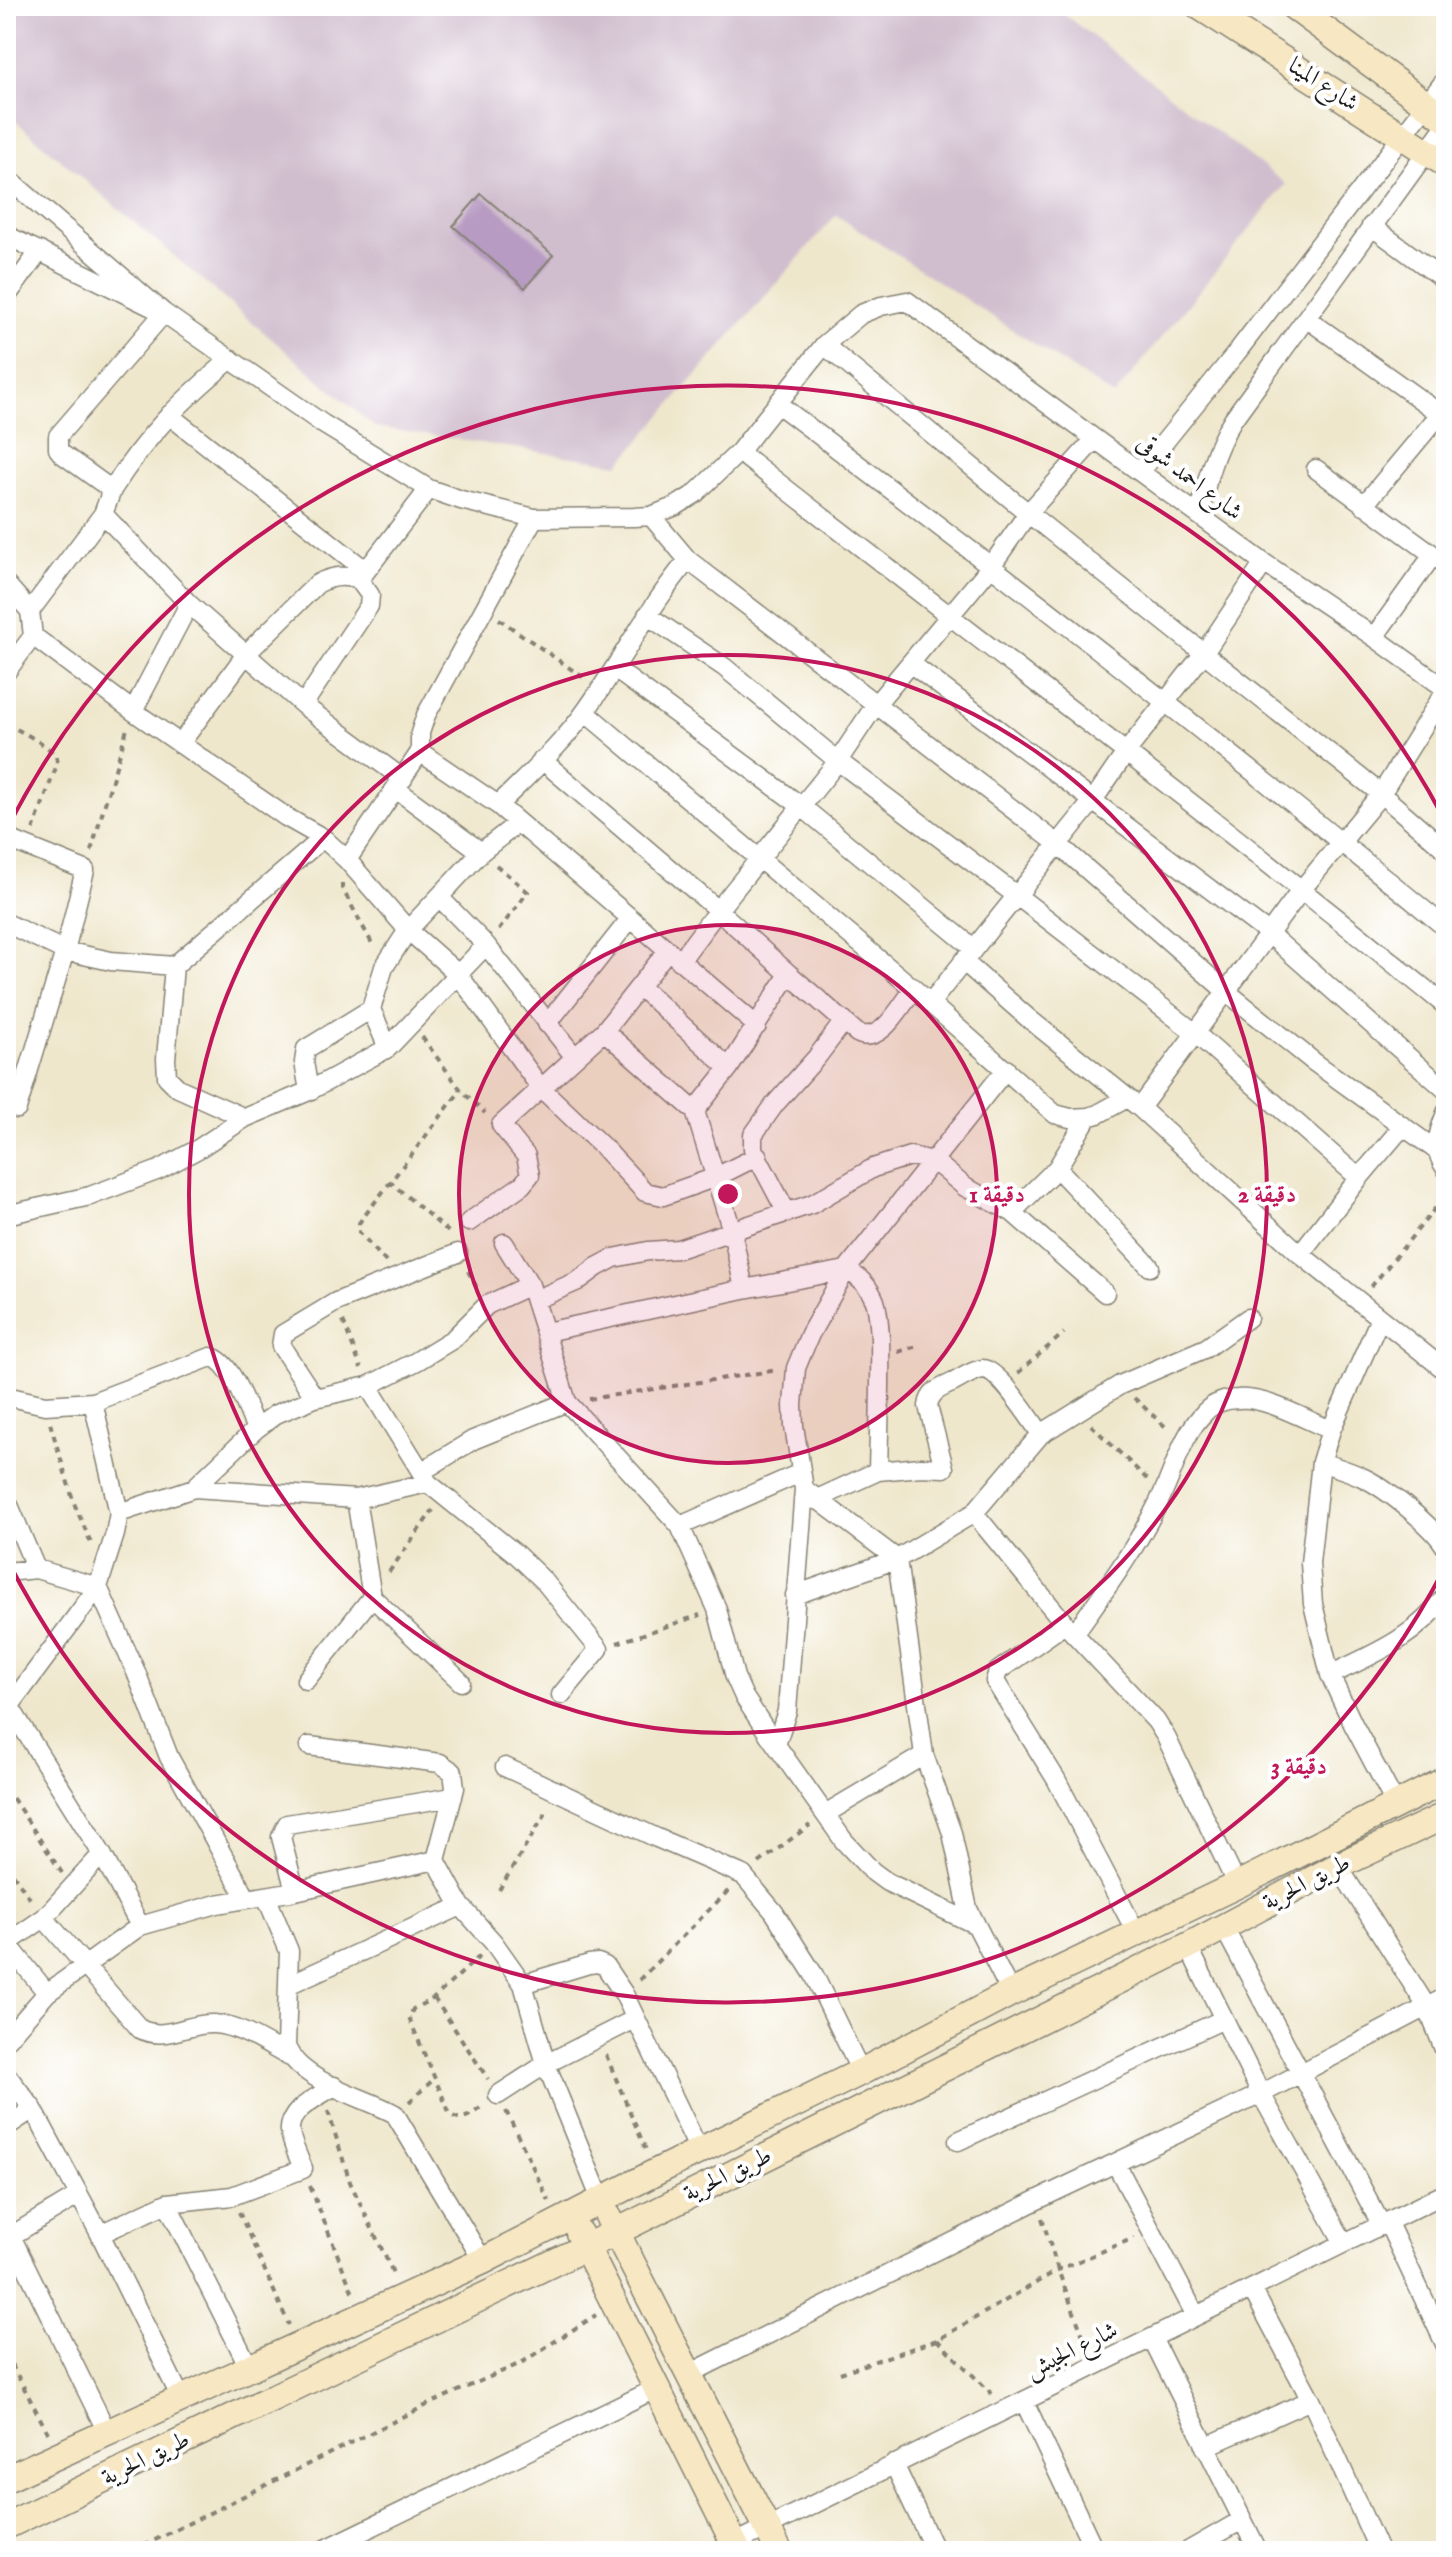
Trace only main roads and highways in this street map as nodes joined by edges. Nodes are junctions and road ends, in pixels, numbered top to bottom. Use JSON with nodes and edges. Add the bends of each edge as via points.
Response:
{"nodes":[{"id":1,"x":1199,"y":6,"type":"edge"},
{"id":2,"x":1293,"y":6,"type":"edge"},
{"id":3,"x":1436,"y":112,"type":"edge"},
{"id":4,"x":1436,"y":158,"type":"edge"},
{"id":5,"x":1446,"y":1780,"type":"edge"},
{"id":6,"x":1445,"y":1817,"type":"edge"},
{"id":7,"x":601,"y":2200,"type":"junction"},
{"id":8,"x":564,"y":2218,"type":"junction"},
{"id":9,"x":615,"y":2231,"type":"junction"},
{"id":10,"x":586,"y":2247,"type":"junction"},
{"id":11,"x":6,"y":2479,"type":"edge"},
{"id":12,"x":6,"y":2526,"type":"edge"},
{"id":13,"x":774,"y":2539,"type":"edge"},
{"id":14,"x":730,"y":2548,"type":"edge"}],
"edges":[{"from":1,"to":4,"type":"main road","name":"شارع المينا"},
{"from":2,"to":3,"type":"main road","name":"شارع المينا"},
{"from":5,"to":7,"type":"main road","name":"طريق الحرية"},
{"from":6,"to":9,"type":"main road","name":"طريق الحرية"},
{"from":7,"to":8,"type":"main road","name":"طريق الحرية"},
{"from":7,"to":9,"type":"main road"},
{"from":8,"to":10,"type":"main road"},
{"from":8,"to":11,"type":"main road","name":"طريق الحرية","via":[[405,2298]]},
{"from":9,"to":10,"type":"main road","name":"طريق الحرية"},
{"from":9,"to":13,"type":"main road"},
{"from":10,"to":12,"type":"main road","name":"طريق الحرية"},
{"from":10,"to":14,"type":"main road"}]}
